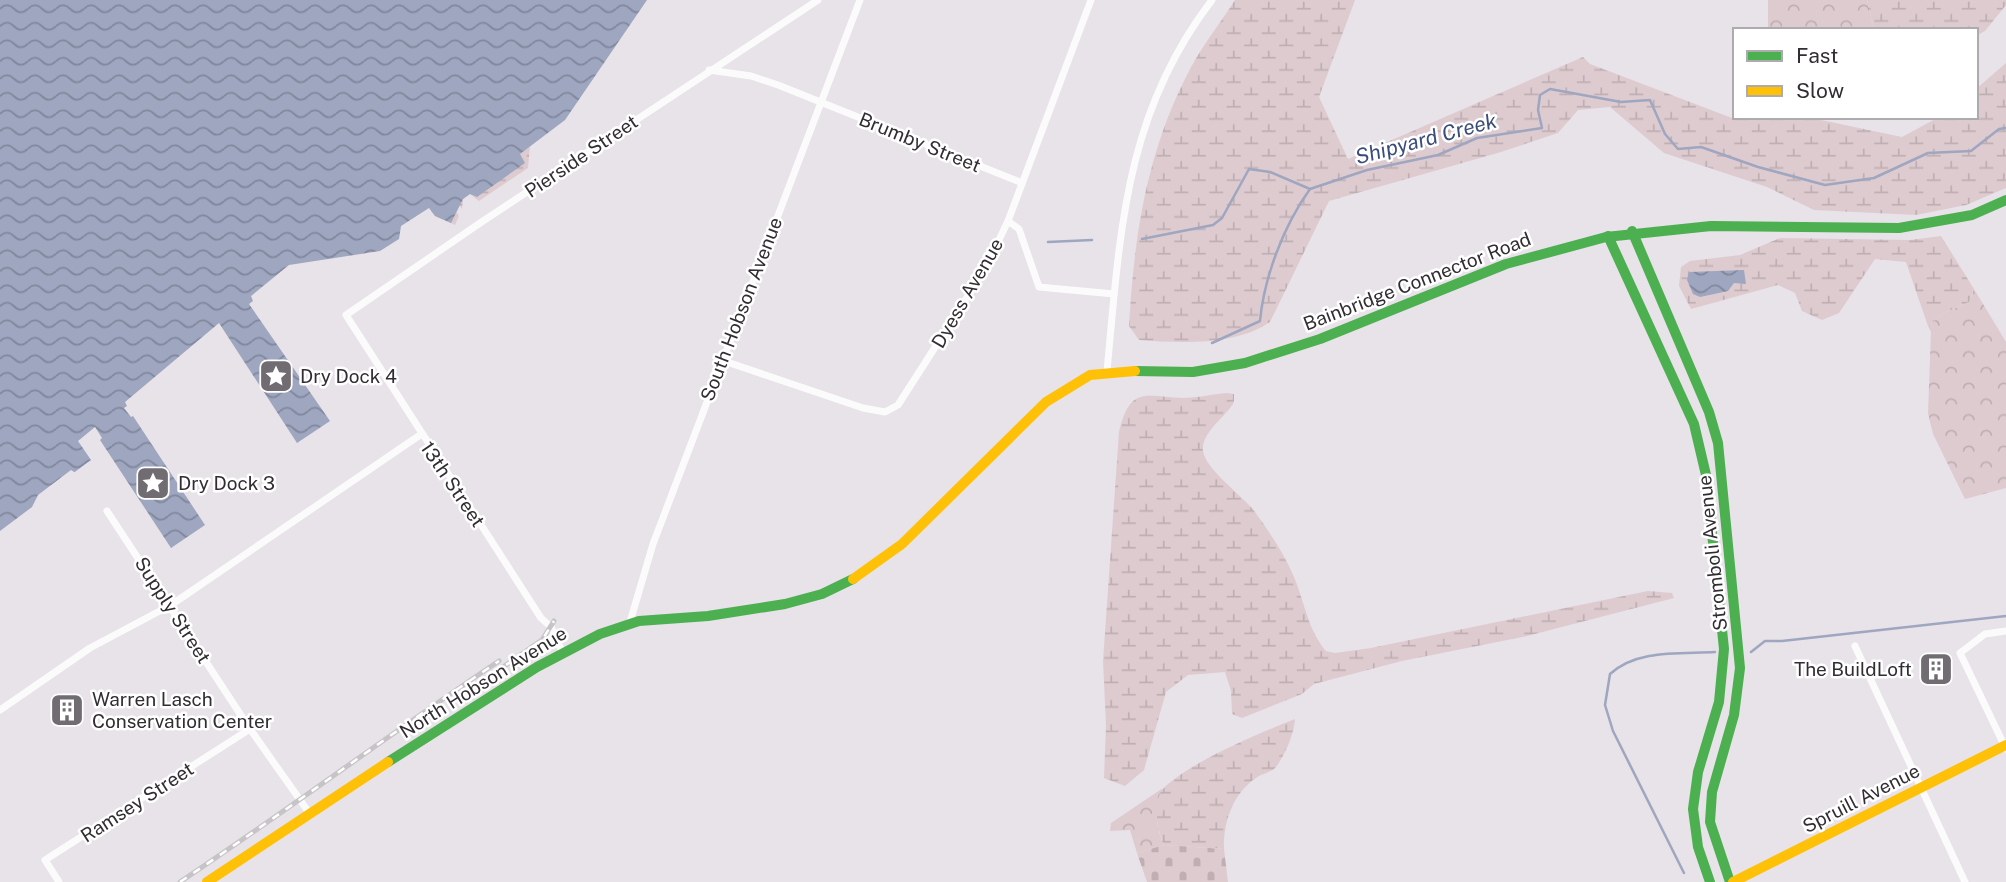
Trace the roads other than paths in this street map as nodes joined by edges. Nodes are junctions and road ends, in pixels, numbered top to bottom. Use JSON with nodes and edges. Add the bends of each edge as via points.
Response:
{"nodes":[{"id":1,"x":818,"y":0,"type":"edge"},
{"id":2,"x":860,"y":0,"type":"edge"},
{"id":3,"x":1091,"y":0,"type":"edge"},
{"id":4,"x":1212,"y":0,"type":"edge"},
{"id":5,"x":708,"y":70,"type":"junction"},
{"id":6,"x":821,"y":102,"type":"junction"},
{"id":7,"x":1020,"y":182,"type":"junction"},
{"id":8,"x":2006,"y":200,"type":"edge"},
{"id":9,"x":1008,"y":221,"type":"junction"},
{"id":10,"x":1632,"y":231,"type":"junction"},
{"id":11,"x":1608,"y":236,"type":"junction"},
{"id":12,"x":1114,"y":294,"type":"junction"},
{"id":13,"x":346,"y":316,"type":"joint"},
{"id":14,"x":721,"y":360,"type":"junction"},
{"id":15,"x":1107,"y":371,"type":"junction"},
{"id":16,"x":420,"y":435,"type":"junction"},
{"id":17,"x":107,"y":511,"type":"dead end"},
{"id":18,"x":171,"y":605,"type":"junction"},
{"id":19,"x":630,"y":622,"type":"junction"},
{"id":20,"x":2006,"y":631,"type":"edge"},
{"id":21,"x":1854,"y":646,"type":"dead end"},
{"id":22,"x":562,"y":651,"type":"junction"},
{"id":23,"x":0,"y":710,"type":"edge"},
{"id":24,"x":250,"y":729,"type":"junction"},
{"id":25,"x":2006,"y":747,"type":"edge"},
{"id":26,"x":1920,"y":788,"type":"junction"},
{"id":27,"x":310,"y":814,"type":"junction"},
{"id":28,"x":59,"y":882,"type":"edge"},
{"id":29,"x":207,"y":882,"type":"edge"},
{"id":30,"x":1710,"y":882,"type":"edge"},
{"id":31,"x":1732,"y":882,"type":"edge"},
{"id":32,"x":1965,"y":882,"type":"edge"}],
"edges":[{"from":1,"to":5,"type":"street","name":"Pierside Street"},
{"from":2,"to":6,"type":"street","name":"South Hobson Avenue"},
{"from":3,"to":7,"type":"street","name":"Dyess Avenue"},
{"from":4,"to":12,"type":"street","via":[[1193,25],[1154,99],[1125,195]]},
{"from":5,"to":6,"type":"street","name":"Brumby Street","via":[[751,76]]},
{"from":5,"to":13,"type":"street","name":"Pierside Street"},
{"from":6,"to":7,"type":"street","name":"Brumby Street"},
{"from":6,"to":14,"type":"street","name":"South Hobson Avenue"},
{"from":7,"to":9,"type":"street","name":"Dyess Avenue"},
{"from":8,"to":10,"type":"street","name":"Bainbridge Connector Road","via":[[1974,215],[1913,226]]},
{"from":9,"to":12,"type":"street","via":[[1019,229],[1039,287]]},
{"from":9,"to":14,"type":"street","name":"Dyess Avenue","via":[[984,271],[898,405],[885,412]]},
{"from":10,"to":11,"type":"street","name":"Bainbridge Connector Road"},
{"from":10,"to":31,"type":"street","name":"Stromboli Avenue","via":[[1709,412],[1722,476],[1739,643],[1737,700],[1710,807],[1713,837]]},
{"from":11,"to":15,"type":"street","name":"Bainbridge Connector Road","via":[[1538,253],[1249,362],[1187,373]]},
{"from":11,"to":30,"type":"street","name":"Stromboli Avenue","via":[[1694,424],[1706,475],[1724,649],[1719,702],[1698,772],[1693,809],[1698,848]]},
{"from":12,"to":15,"type":"street"},
{"from":13,"to":16,"type":"street","name":"13th Street"},
{"from":14,"to":19,"type":"street","name":"South Hobson Avenue","via":[[653,544]]},
{"from":15,"to":19,"type":"street","name":"North Hobson Avenue","via":[[1081,377],[1026,418],[910,534],[864,573],[833,590],[700,617]]},
{"from":16,"to":18,"type":"street"},
{"from":16,"to":22,"type":"street","name":"13th Street","via":[[551,627]]},
{"from":17,"to":18,"type":"street","name":"Supply Street"},
{"from":18,"to":23,"type":"street","via":[[90,648]]},
{"from":18,"to":24,"type":"street","name":"Supply Street"},
{"from":19,"to":22,"type":"street","name":"North Hobson Avenue"},
{"from":20,"to":25,"type":"street","via":[[1985,634],[1960,653]]},
{"from":21,"to":26,"type":"street"},
{"from":22,"to":27,"type":"street","name":"North Hobson Avenue"},
{"from":24,"to":27,"type":"street","name":"Supply Street"},
{"from":24,"to":28,"type":"street","name":"Ramsey Street","via":[[45,860]]},
{"from":25,"to":26,"type":"street","name":"Spruill Avenue"},
{"from":26,"to":31,"type":"street","name":"Spruill Avenue"},
{"from":26,"to":32,"type":"street"},
{"from":27,"to":29,"type":"street","name":"North Hobson Avenue"}]}
